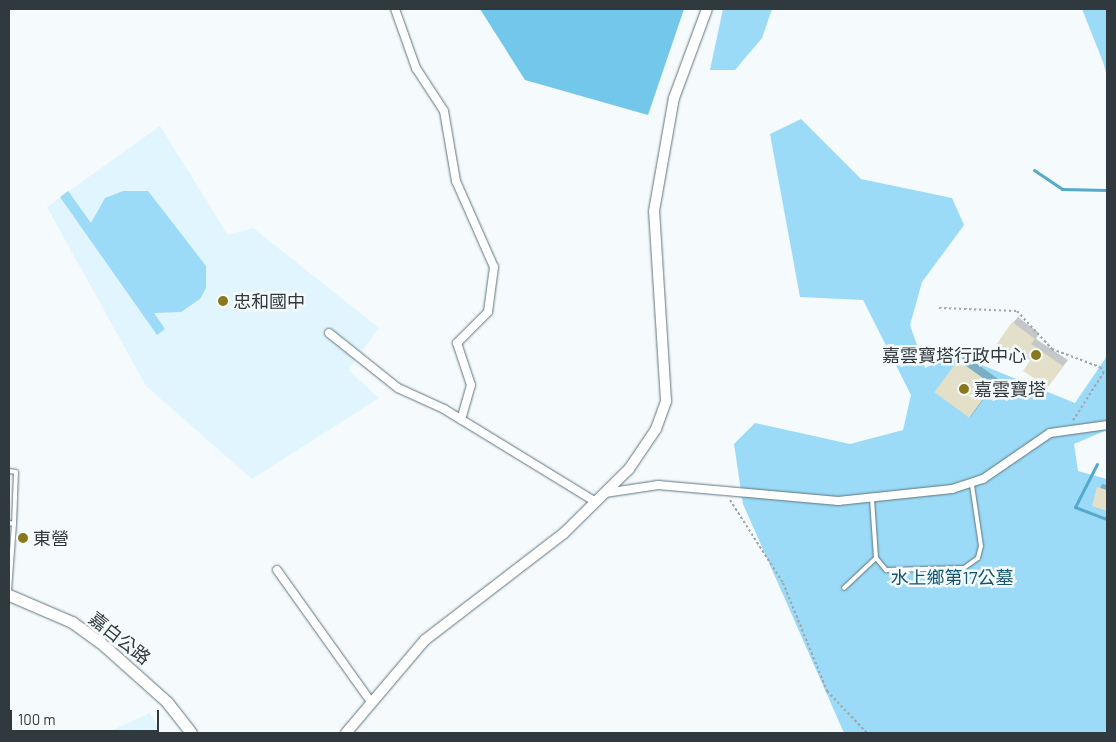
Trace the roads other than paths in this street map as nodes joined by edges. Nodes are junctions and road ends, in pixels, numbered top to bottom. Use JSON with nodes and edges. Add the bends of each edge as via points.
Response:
{"nodes":[{"id":1,"x":395,"y":9,"type":"edge"},
{"id":2,"x":707,"y":9,"type":"edge"},
{"id":3,"x":329,"y":333,"type":"dead end"},
{"id":4,"x":461,"y":420,"type":"junction"},
{"id":5,"x":1107,"y":425,"type":"edge"},
{"id":6,"x":9,"y":471,"type":"edge"},
{"id":7,"x":972,"y":485,"type":"junction"},
{"id":8,"x":597,"y":497,"type":"junction"},
{"id":9,"x":872,"y":499,"type":"junction"},
{"id":10,"x":9,"y":523,"type":"edge"},
{"id":11,"x":14,"y":524,"type":"junction"},
{"id":12,"x":876,"y":558,"type":"junction"},
{"id":13,"x":277,"y":570,"type":"dead end"},
{"id":14,"x":844,"y":588,"type":"dead end"},
{"id":15,"x":9,"y":590,"type":"edge"},
{"id":16,"x":9,"y":595,"type":"edge"},
{"id":17,"x":372,"y":703,"type":"junction"},
{"id":18,"x":192,"y":733,"type":"edge"},
{"id":19,"x":346,"y":733,"type":"edge"}],
"edges":[{"from":1,"to":4,"type":"street","via":[[416,68],[444,111],[456,181],[494,267],[488,312],[457,343],[471,386]]},
{"from":2,"to":8,"type":"street","via":[[674,98],[654,211],[666,402],[656,429],[629,469]]},
{"from":3,"to":4,"type":"street","via":[[398,388]]},
{"from":4,"to":8,"type":"street"},
{"from":5,"to":7,"type":"street","via":[[1050,433]]},
{"from":6,"to":11,"type":"lane","via":[[16,472]]},
{"from":7,"to":9,"type":"street"},
{"from":7,"to":12,"type":"lane","via":[[979,517],[978,558],[964,568],[904,572],[886,570]]},
{"from":8,"to":9,"type":"street","via":[[658,485],[838,501]]},
{"from":8,"to":17,"type":"street","via":[[564,533],[443,622]]},
{"from":9,"to":12,"type":"lane"},
{"from":10,"to":11,"type":"lane"},
{"from":11,"to":15,"type":"lane"},
{"from":12,"to":14,"type":"lane"},
{"from":13,"to":17,"type":"street"},
{"from":16,"to":18,"type":"main road","name":"嘉白公路","via":[[72,622],[100,642],[167,702]]},
{"from":17,"to":19,"type":"street"}]}
